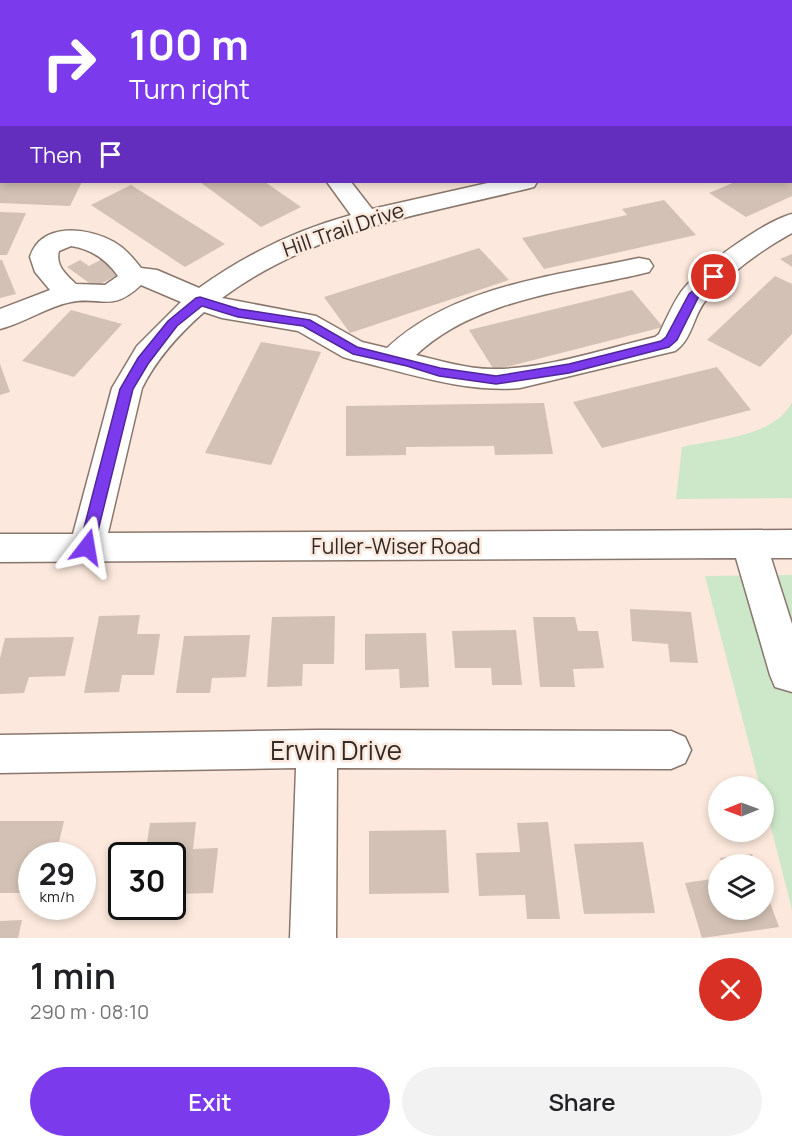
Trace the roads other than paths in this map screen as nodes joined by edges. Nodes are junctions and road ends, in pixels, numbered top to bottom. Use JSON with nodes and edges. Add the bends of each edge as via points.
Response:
{"nodes":[{"id":1,"x":340,"y":183,"type":"edge"},
{"id":2,"x":366,"y":183,"type":"edge"},
{"id":3,"x":520,"y":183,"type":"edge"},
{"id":4,"x":377,"y":214,"type":"junction"},
{"id":5,"x":792,"y":222,"type":"edge"},
{"id":6,"x":639,"y":266,"type":"dead end"},
{"id":7,"x":133,"y":277,"type":"junction"},
{"id":8,"x":68,"y":293,"type":"junction"},
{"id":9,"x":200,"y":301,"type":"junction"},
{"id":10,"x":0,"y":320,"type":"edge"},
{"id":11,"x":393,"y":359,"type":"junction"},
{"id":12,"x":749,"y":544,"type":"junction"},
{"id":13,"x":792,"y":544,"type":"edge"},
{"id":14,"x":87,"y":547,"type":"junction"},
{"id":15,"x":0,"y":548,"type":"edge"},
{"id":16,"x":792,"y":675,"type":"edge"},
{"id":17,"x":317,"y":749,"type":"junction"},
{"id":18,"x":671,"y":750,"type":"dead end"},
{"id":19,"x":0,"y":754,"type":"edge"},
{"id":20,"x":313,"y":938,"type":"edge"}],
"edges":[{"from":1,"to":4,"type":"street"},
{"from":2,"to":4,"type":"street"},
{"from":3,"to":4,"type":"street","name":"Hill Trail Drive"},
{"from":4,"to":9,"type":"street","name":"Hill Trail Drive","via":[[264,257]]},
{"from":5,"to":11,"type":"street","via":[[740,255],[693,296],[671,340],[665,344],[569,368],[496,380],[439,372]]},
{"from":6,"to":11,"type":"street","via":[[459,313],[420,335]]},
{"from":7,"to":8,"type":"street","via":[[119,290],[107,294]]},
{"from":7,"to":8,"type":"street","via":[[127,265],[102,245],[87,239],[63,238],[45,250],[44,260],[49,272]]},
{"from":7,"to":9,"type":"street","via":[[147,276]]},
{"from":8,"to":10,"type":"street"},
{"from":9,"to":11,"type":"street","via":[[238,313],[306,322],[353,350]]},
{"from":9,"to":14,"type":"street","name":"Hill Trail Drive","via":[[172,323],[127,389]]},
{"from":12,"to":13,"type":"street","name":"Fuller-Wiser Road"},
{"from":12,"to":14,"type":"street","name":"Fuller-Wiser Road"},
{"from":12,"to":16,"type":"street"},
{"from":14,"to":15,"type":"street","name":"Fuller-Wiser Road"},
{"from":17,"to":18,"type":"street","name":"Erwin Drive"},
{"from":17,"to":19,"type":"street","name":"Erwin Drive"},
{"from":17,"to":20,"type":"street"}]}
